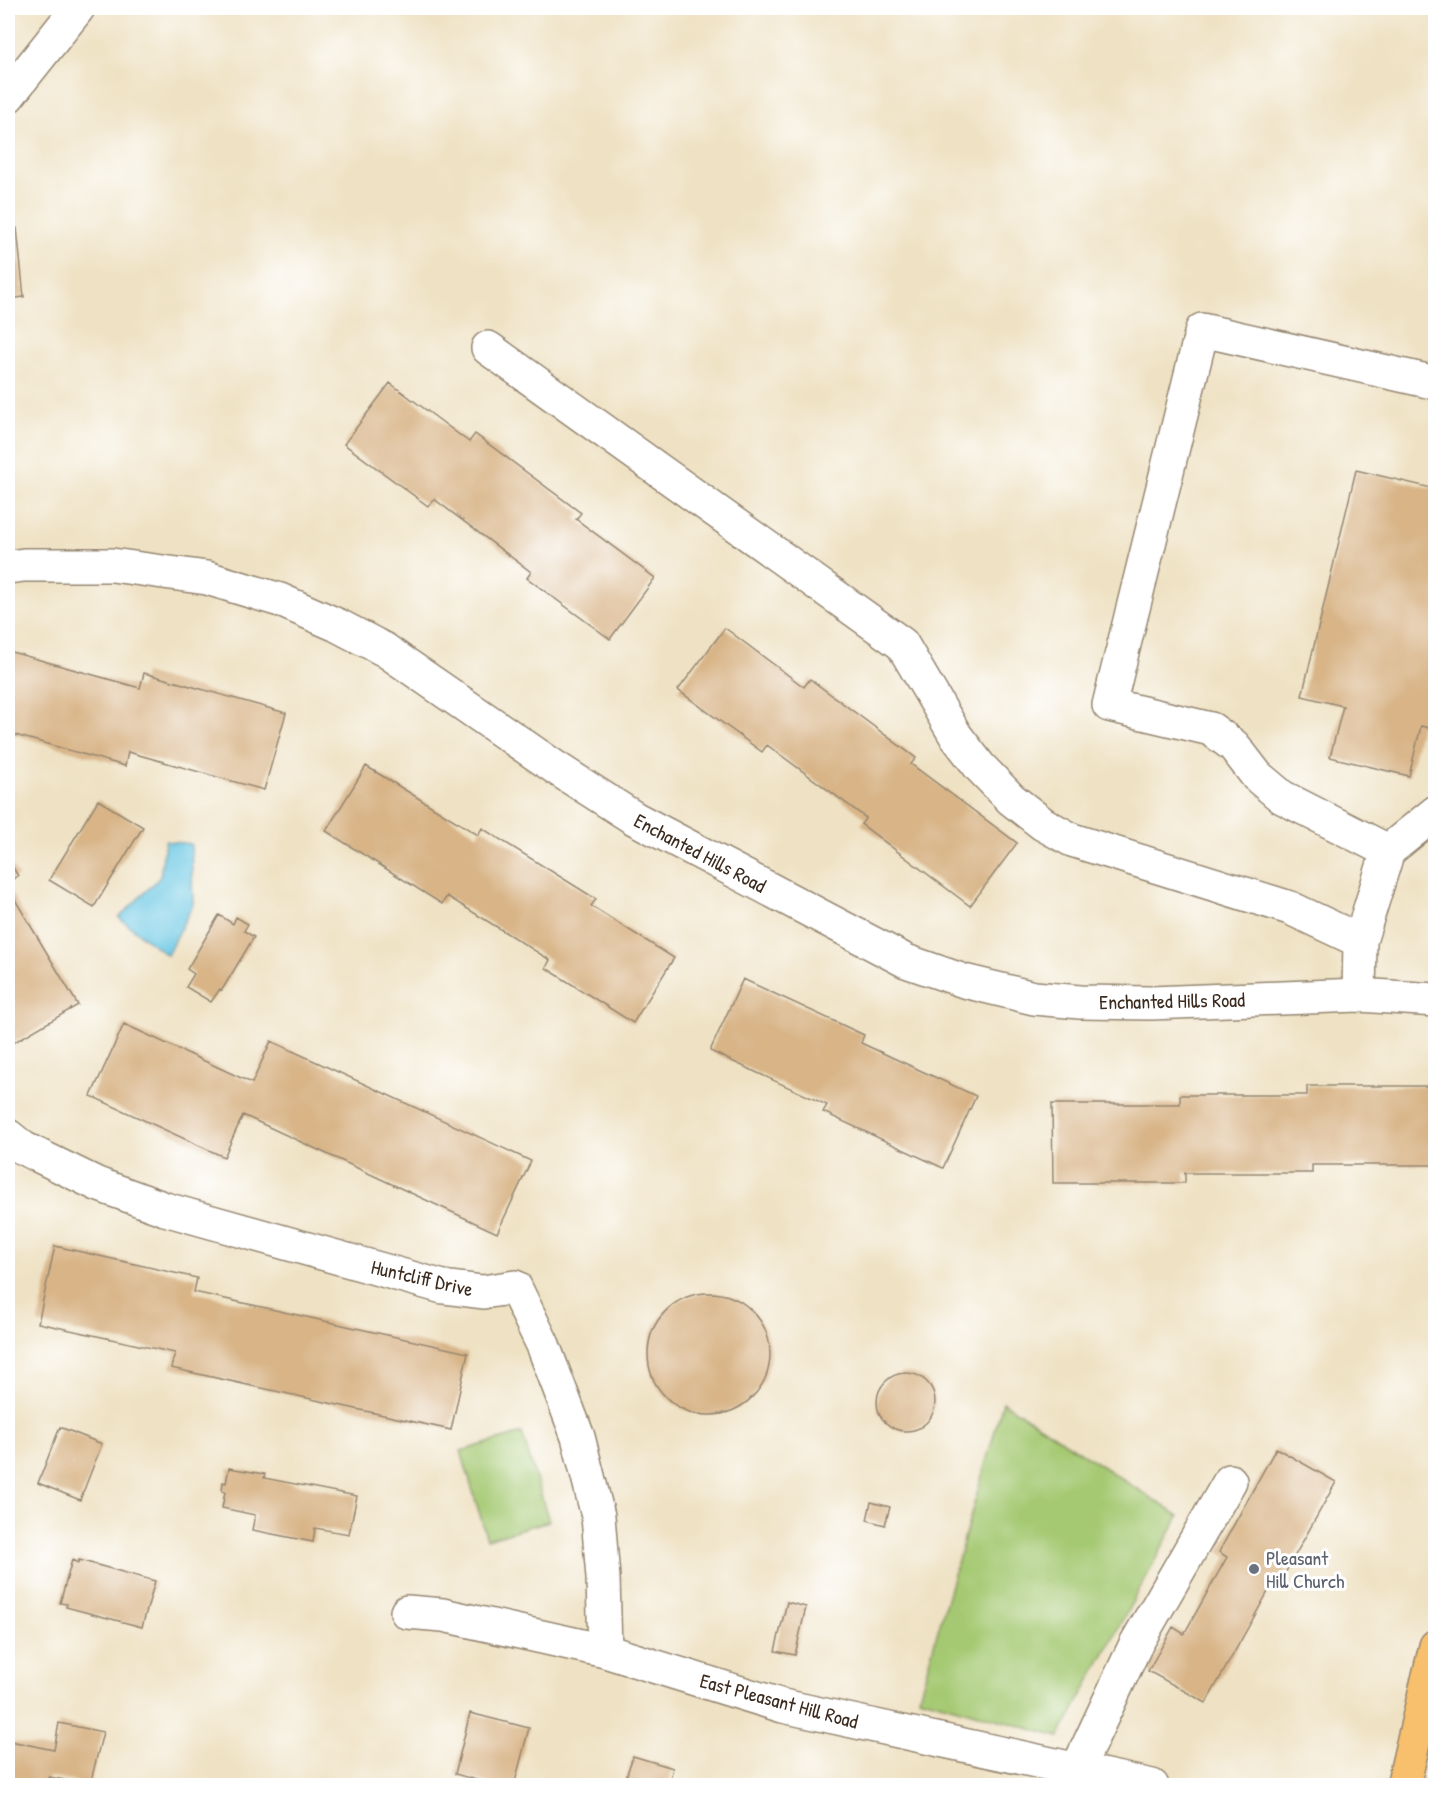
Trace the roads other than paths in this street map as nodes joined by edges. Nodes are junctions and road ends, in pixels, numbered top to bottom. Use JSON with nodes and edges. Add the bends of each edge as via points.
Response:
{"nodes":[{"id":1,"x":78,"y":8,"type":"edge"},
{"id":2,"x":8,"y":96,"type":"edge"},
{"id":3,"x":488,"y":348,"type":"dead end"},
{"id":4,"x":1436,"y":382,"type":"edge"},
{"id":5,"x":8,"y":567,"type":"edge"},
{"id":6,"x":1436,"y":812,"type":"edge"},
{"id":7,"x":1388,"y":851,"type":"junction"},
{"id":8,"x":1360,"y":940,"type":"junction"},
{"id":9,"x":1359,"y":995,"type":"junction"},
{"id":10,"x":1436,"y":1000,"type":"edge"},
{"id":11,"x":8,"y":1136,"type":"edge"},
{"id":12,"x":1230,"y":1481,"type":"dead end"},
{"id":13,"x":407,"y":1612,"type":"dead end"},
{"id":14,"x":1436,"y":1646,"type":"edge"},
{"id":15,"x":605,"y":1651,"type":"junction"},
{"id":16,"x":1077,"y":1770,"type":"junction"},
{"id":17,"x":1152,"y":1785,"type":"edge"},
{"id":18,"x":1403,"y":1785,"type":"edge"}],
"edges":[{"from":1,"to":2,"type":"street"},
{"from":3,"to":8,"type":"street","via":[[902,644],[956,736],[974,759],[1011,799],[1043,824],[1072,840],[1290,908]]},
{"from":4,"to":7,"type":"street","via":[[1202,330],[1108,705],[1210,729],[1234,746],[1257,776],[1282,797]]},
{"from":5,"to":9,"type":"street","name":"Enchanted Hills Road","via":[[112,565],[207,578],[280,600],[337,624],[385,650],[634,818],[906,961],[964,981],[1034,998],[1080,1002]]},
{"from":6,"to":7,"type":"street"},
{"from":7,"to":8,"type":"street"},
{"from":8,"to":9,"type":"street"},
{"from":9,"to":10,"type":"street","name":"Enchanted Hills Road"},
{"from":11,"to":15,"type":"street","name":"Huntcliff Drive","via":[[23,1148],[97,1184],[165,1209],[443,1287],[483,1292],[515,1287],[543,1345],[578,1437],[598,1516]]},
{"from":12,"to":16,"type":"street","via":[[1136,1644]]},
{"from":13,"to":15,"type":"street","name":"East Pleasant Hill Road","via":[[443,1615]]},
{"from":14,"to":18,"type":"main road"},
{"from":15,"to":16,"type":"street","name":"East Pleasant Hill Road","via":[[783,1706]]},
{"from":16,"to":17,"type":"street","name":"East Pleasant Hill Road"}]}
